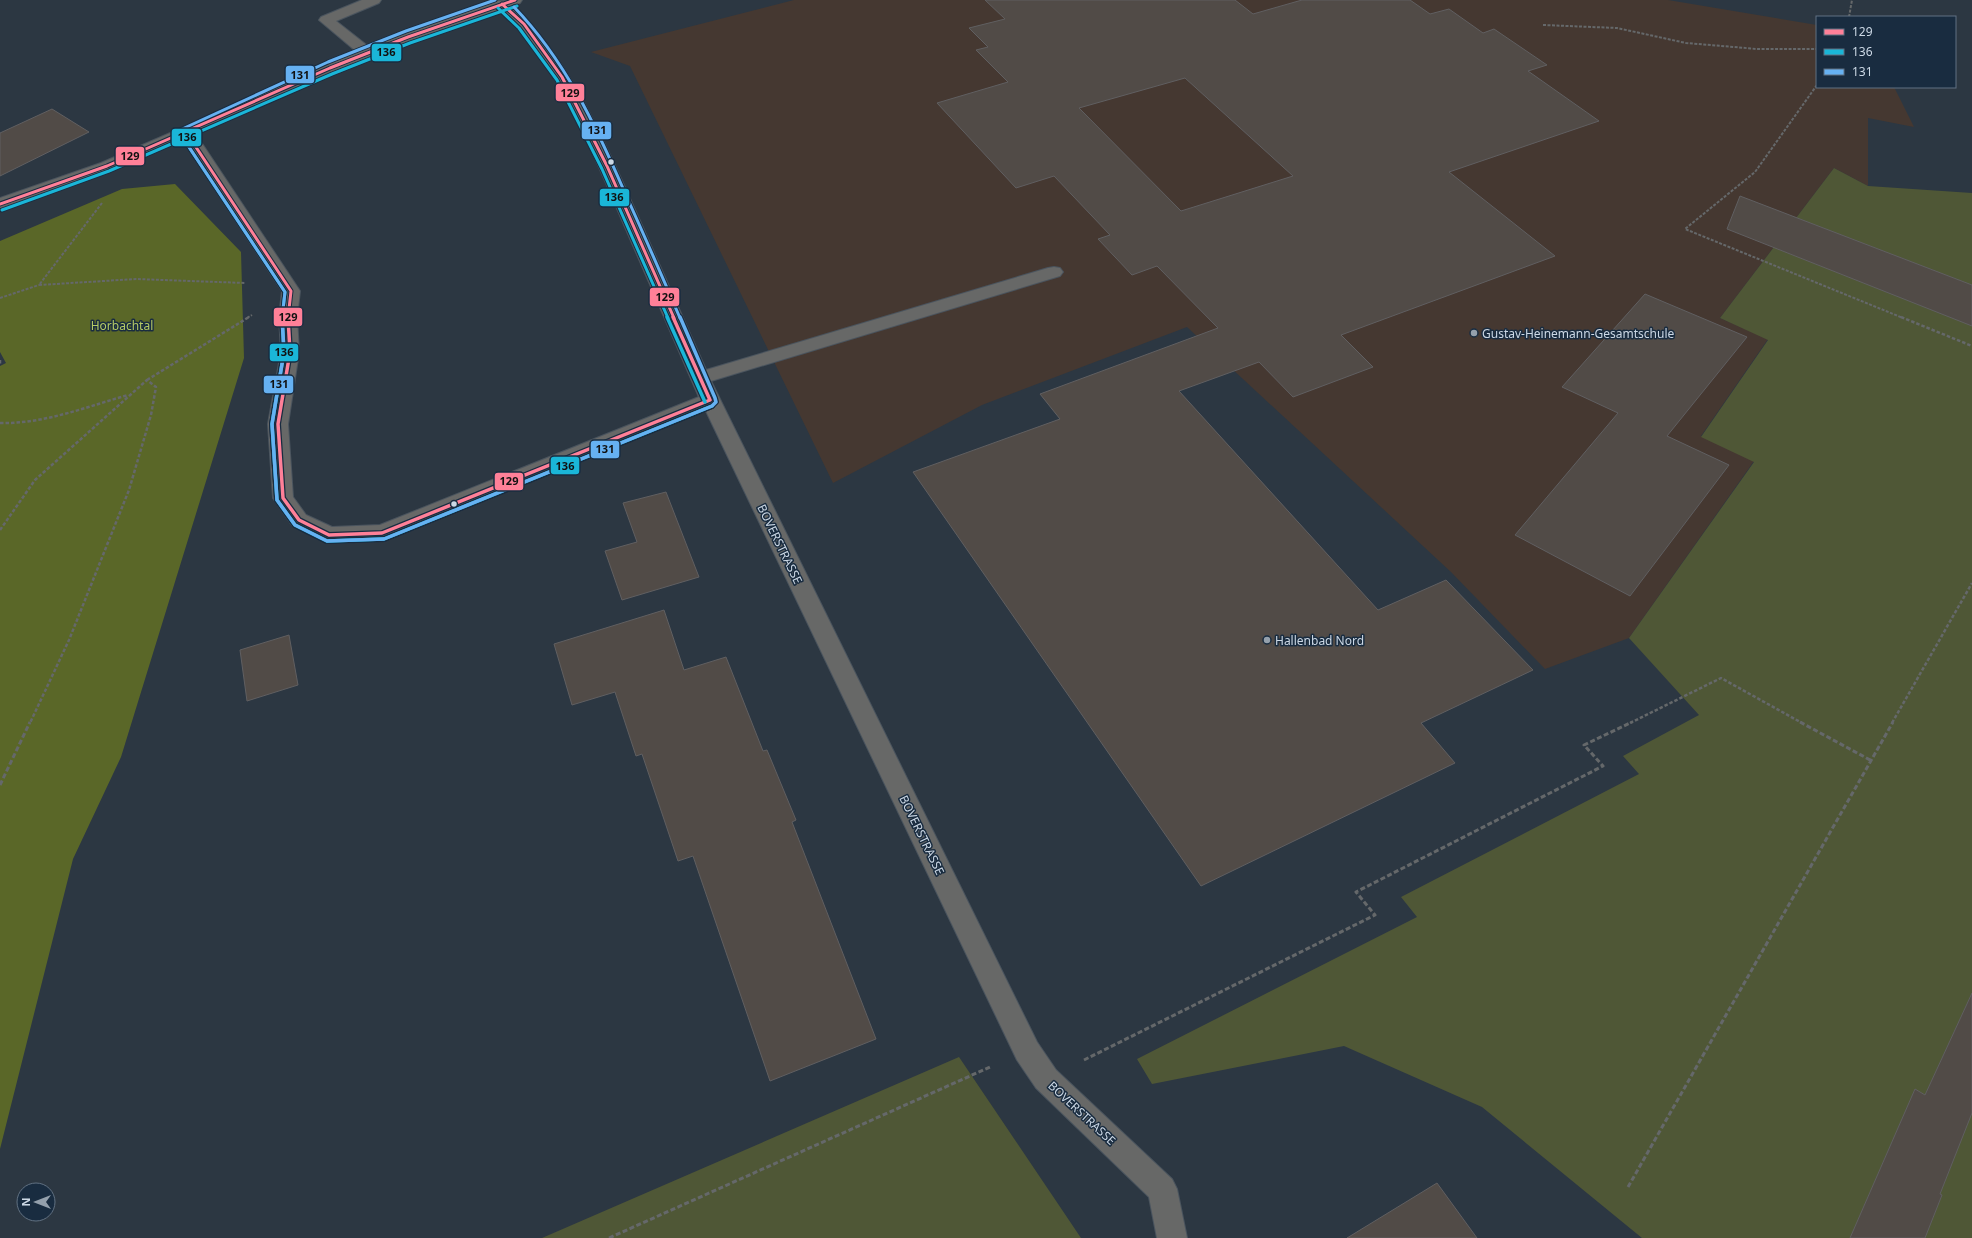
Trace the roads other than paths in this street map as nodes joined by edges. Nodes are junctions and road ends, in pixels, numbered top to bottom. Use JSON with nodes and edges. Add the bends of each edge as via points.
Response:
{"nodes":[{"id":1,"x":374,"y":0,"type":"edge"},
{"id":2,"x":508,"y":2,"type":"edge"},
{"id":3,"x":367,"y":53,"type":"junction"},
{"id":4,"x":186,"y":132,"type":"junction"},
{"id":5,"x":0,"y":204,"type":"edge"},
{"id":6,"x":1054,"y":272,"type":"dead end"},
{"id":7,"x":705,"y":389,"type":"junction"},
{"id":8,"x":1172,"y":1238,"type":"edge"}],
"edges":[{"from":1,"to":3,"type":"street","via":[[326,20]]},
{"from":2,"to":3,"type":"street"},
{"from":2,"to":7,"type":"street","name":"BOVERSTRASSE","via":[[562,77],[610,172]]},
{"from":3,"to":4,"type":"street"},
{"from":4,"to":5,"type":"street","via":[[107,166]]},
{"from":4,"to":7,"type":"street","via":[[290,288],[290,352],[278,424],[283,498],[299,520],[329,535],[382,533]]},
{"from":6,"to":7,"type":"street"},
{"from":7,"to":8,"type":"street","name":"BOVERSTRASSE","via":[[1027,1051],[1046,1079],[1162,1188]]}]}
